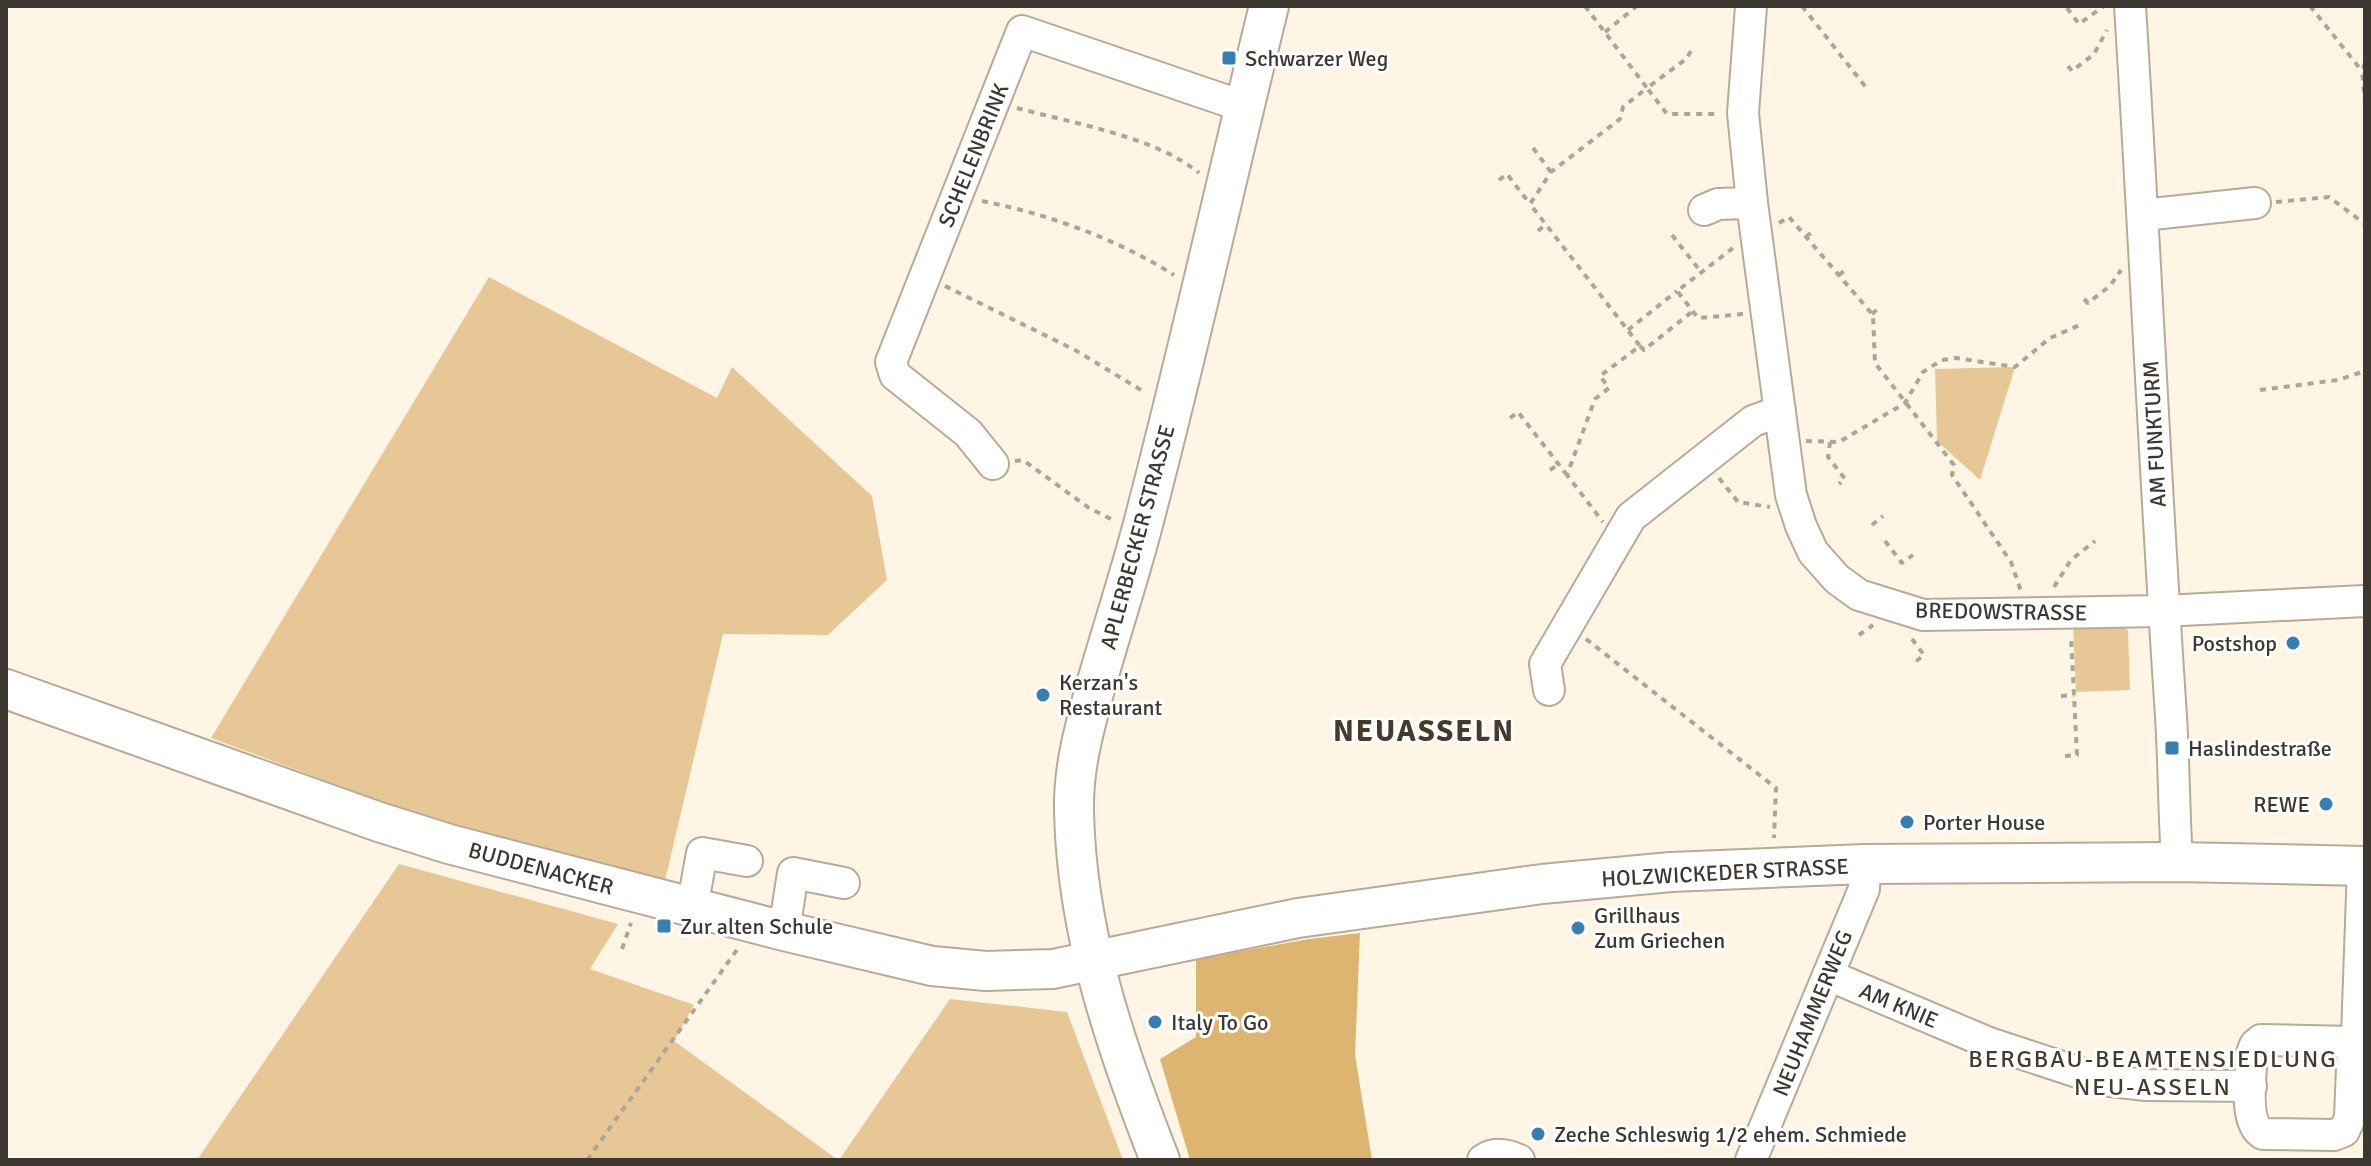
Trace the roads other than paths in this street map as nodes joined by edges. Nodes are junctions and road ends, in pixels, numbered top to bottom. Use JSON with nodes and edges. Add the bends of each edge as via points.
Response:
{"nodes":[{"id":1,"x":1269,"y":6,"type":"edge"},
{"id":2,"x":1751,"y":6,"type":"edge"},
{"id":3,"x":2121,"y":14,"type":"edge"},
{"id":4,"x":1245,"y":107,"type":"junction"},
{"id":5,"x":2255,"y":203,"type":"road end"},
{"id":6,"x":1704,"y":210,"type":"dead end"},
{"id":7,"x":2143,"y":215,"type":"junction"},
{"id":8,"x":1755,"y":223,"type":"junction"},
{"id":9,"x":1782,"y":425,"type":"junction"},
{"id":10,"x":993,"y":464,"type":"road end"},
{"id":11,"x":2365,"y":601,"type":"edge"},
{"id":12,"x":2162,"y":611,"type":"junction"},
{"id":13,"x":6,"y":689,"type":"edge"},
{"id":14,"x":1549,"y":690,"type":"dead end"},
{"id":15,"x":747,"y":861,"type":"dead end"},
{"id":16,"x":2177,"y":862,"type":"junction"},
{"id":17,"x":1865,"y":864,"type":"junction"},
{"id":18,"x":2364,"y":866,"type":"edge"},
{"id":19,"x":844,"y":883,"type":"dead end"},
{"id":20,"x":692,"y":908,"type":"junction"},
{"id":21,"x":784,"y":931,"type":"junction"},
{"id":22,"x":1093,"y":961,"type":"junction"},
{"id":23,"x":1828,"y":975,"type":"junction"},
{"id":24,"x":2353,"y":1042,"type":"junction"},
{"id":25,"x":2251,"y":1086,"type":"junction"},
{"id":26,"x":1160,"y":1160,"type":"edge"},
{"id":27,"x":1483,"y":1160,"type":"edge"},
{"id":28,"x":1519,"y":1160,"type":"edge"},
{"id":29,"x":1751,"y":1160,"type":"edge"}],
"edges":[{"from":1,"to":4,"type":"main road","name":"APLERBECKER STRASSE"},
{"from":2,"to":8,"type":"street","name":"BREDOWSTRASSE","via":[[1743,113]]},
{"from":3,"to":7,"type":"street","name":"AM FUNKTURM"},
{"from":4,"to":10,"type":"street","name":"SCHELENBRINK","via":[[1022,31],[891,362],[895,375],[968,433]]},
{"from":4,"to":22,"type":"main road","name":"APLERBECKER STRASSE","via":[[1147,508],[1080,745],[1074,808],[1077,865]]},
{"from":5,"to":7,"type":"street"},
{"from":6,"to":8,"type":"street","via":[[1718,204]]},
{"from":7,"to":12,"type":"street","name":"AM FUNKTURM"},
{"from":8,"to":9,"type":"street","name":"BREDOWSTRASSE"},
{"from":9,"to":12,"type":"street","name":"BREDOWSTRASSE","via":[[1791,495],[1801,526],[1813,552],[1859,595],[1923,615],[2060,604]]},
{"from":9,"to":14,"type":"street","via":[[1753,421],[1631,517],[1545,664]]},
{"from":11,"to":12,"type":"street"},
{"from":12,"to":16,"type":"street","name":"AM FUNKTURM"},
{"from":13,"to":20,"type":"main road","name":"BUDDENACKER","via":[[379,822]]},
{"from":15,"to":20,"type":"street","via":[[702,853]]},
{"from":16,"to":17,"type":"main road","name":"HOLZWICKEDER STRASSE"},
{"from":16,"to":18,"type":"main road","name":"HOLZWICKEDER STRASSE"},
{"from":17,"to":22,"type":"main road","name":"HOLZWICKEDER STRASSE","via":[[1671,872],[1542,884],[1298,918]]},
{"from":17,"to":23,"type":"street","name":"NEUHAMMERWEG","via":[[1864,889]]},
{"from":18,"to":24,"type":"street"},
{"from":19,"to":21,"type":"street","via":[[793,873]]},
{"from":20,"to":21,"type":"main road","name":"BUDDENACKER"},
{"from":21,"to":22,"type":"main road","name":"BUDDENACKER","via":[[959,969],[1033,971]]},
{"from":22,"to":26,"type":"main road","name":"APLERBECKER STRASSE"},
{"from":23,"to":25,"type":"street","name":"AM KNIE","via":[[1989,1043],[2102,1080]]},
{"from":23,"to":29,"type":"street","name":"NEUHAMMERWEG"},
{"from":24,"to":25,"type":"street","via":[[2261,1040],[2252,1053]]},
{"from":24,"to":25,"type":"street","via":[[2350,1118],[2340,1134],[2263,1134],[2253,1127]]},
{"from":27,"to":28,"type":"street"}]}
